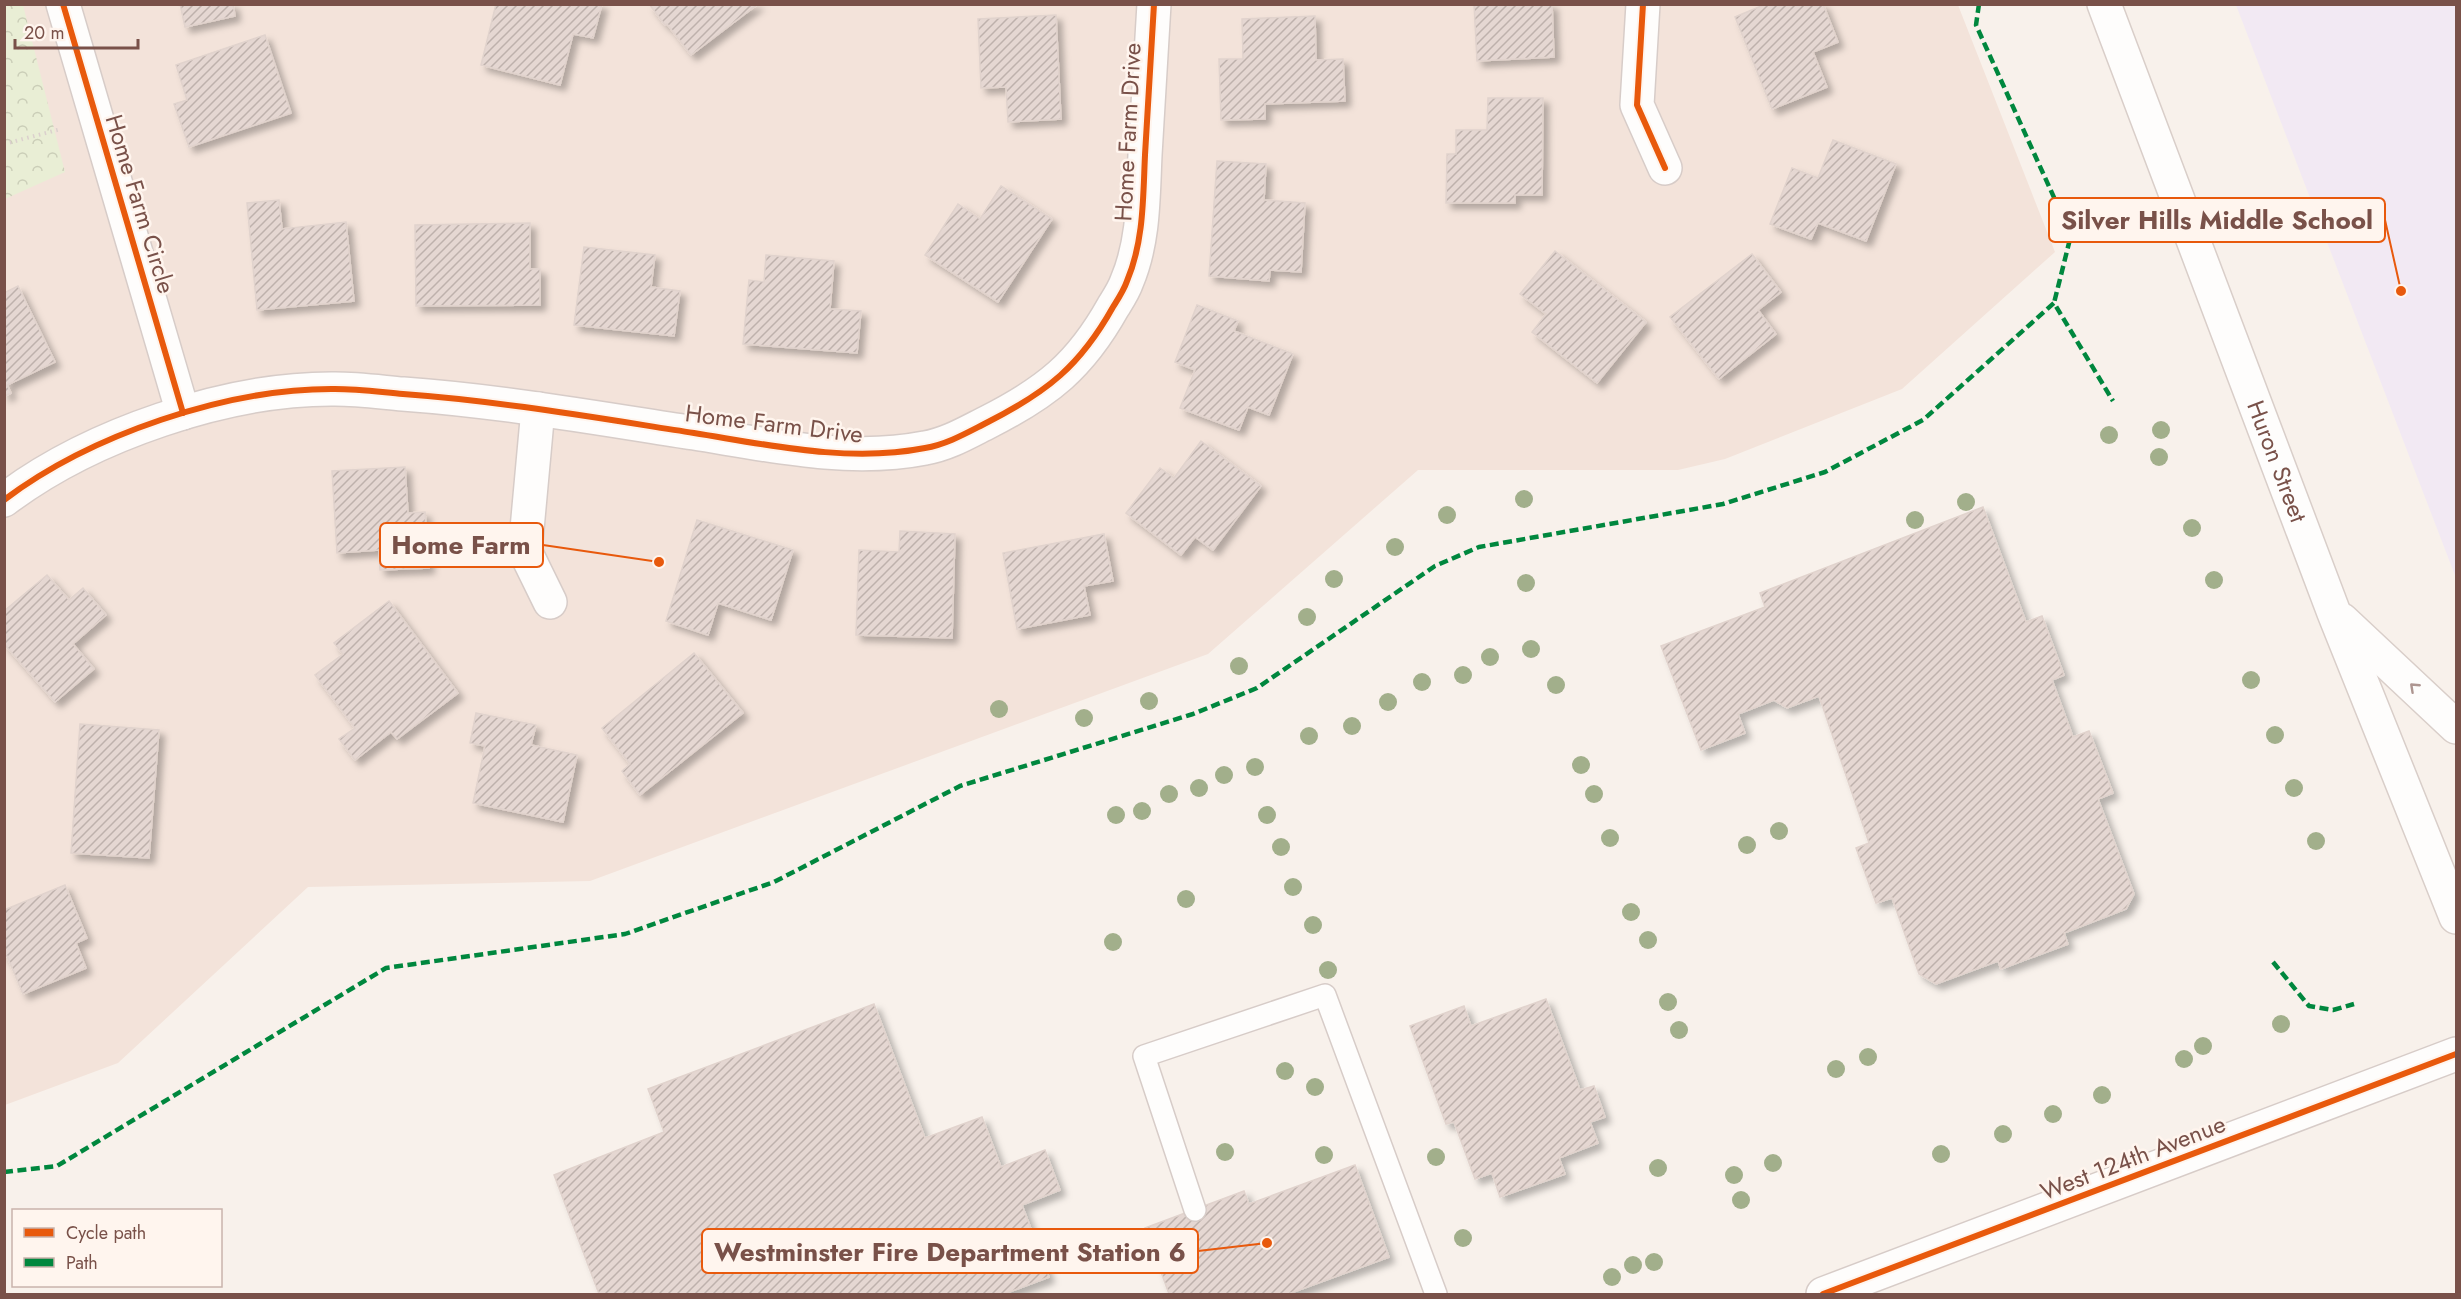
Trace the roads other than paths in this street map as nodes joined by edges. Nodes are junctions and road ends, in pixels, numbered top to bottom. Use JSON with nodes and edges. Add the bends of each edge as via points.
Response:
{"nodes":[{"id":1,"x":63,"y":4,"type":"edge"},
{"id":2,"x":1154,"y":4,"type":"edge"},
{"id":3,"x":1643,"y":4,"type":"edge"},
{"id":4,"x":2104,"y":4,"type":"edge"},
{"id":5,"x":1665,"y":168,"type":"dead end"},
{"id":6,"x":538,"y":409,"type":"junction"},
{"id":7,"x":183,"y":413,"type":"junction"},
{"id":8,"x":4,"y":500,"type":"edge"},
{"id":9,"x":550,"y":602,"type":"dead end"},
{"id":10,"x":2334,"y":613,"type":"junction"},
{"id":11,"x":2457,"y":727,"type":"edge"},
{"id":12,"x":2457,"y":917,"type":"edge"},
{"id":13,"x":2457,"y":1054,"type":"edge"},
{"id":14,"x":1195,"y":1210,"type":"dead end"},
{"id":15,"x":1436,"y":1294,"type":"edge"},
{"id":16,"x":1825,"y":1294,"type":"edge"}],
"edges":[{"from":1,"to":7,"type":"street","name":"Home Farm Circle"},
{"from":2,"to":6,"type":"street","name":"Home Farm Drive","via":[[1141,232],[1127,281],[1098,334],[1075,364],[1021,405],[956,439],[928,448],[883,454],[769,445]]},
{"from":3,"to":5,"type":"street","via":[[1637,105]]},
{"from":4,"to":10,"type":"street","name":"Huron Street"},
{"from":6,"to":7,"type":"street","name":"Home Farm Drive","via":[[448,397],[337,389],[295,390]]},
{"from":6,"to":9,"type":"street","via":[[525,551]]},
{"from":7,"to":8,"type":"street","name":"Home Farm Drive","via":[[69,459]]},
{"from":11,"to":10,"type":"street","one_way":true},
{"from":10,"to":12,"type":"street","name":"Huron Street"},
{"from":13,"to":16,"type":"street","name":"West 124th Avenue"},
{"from":14,"to":15,"type":"lane","via":[[1144,1056],[1325,994]]}]}
